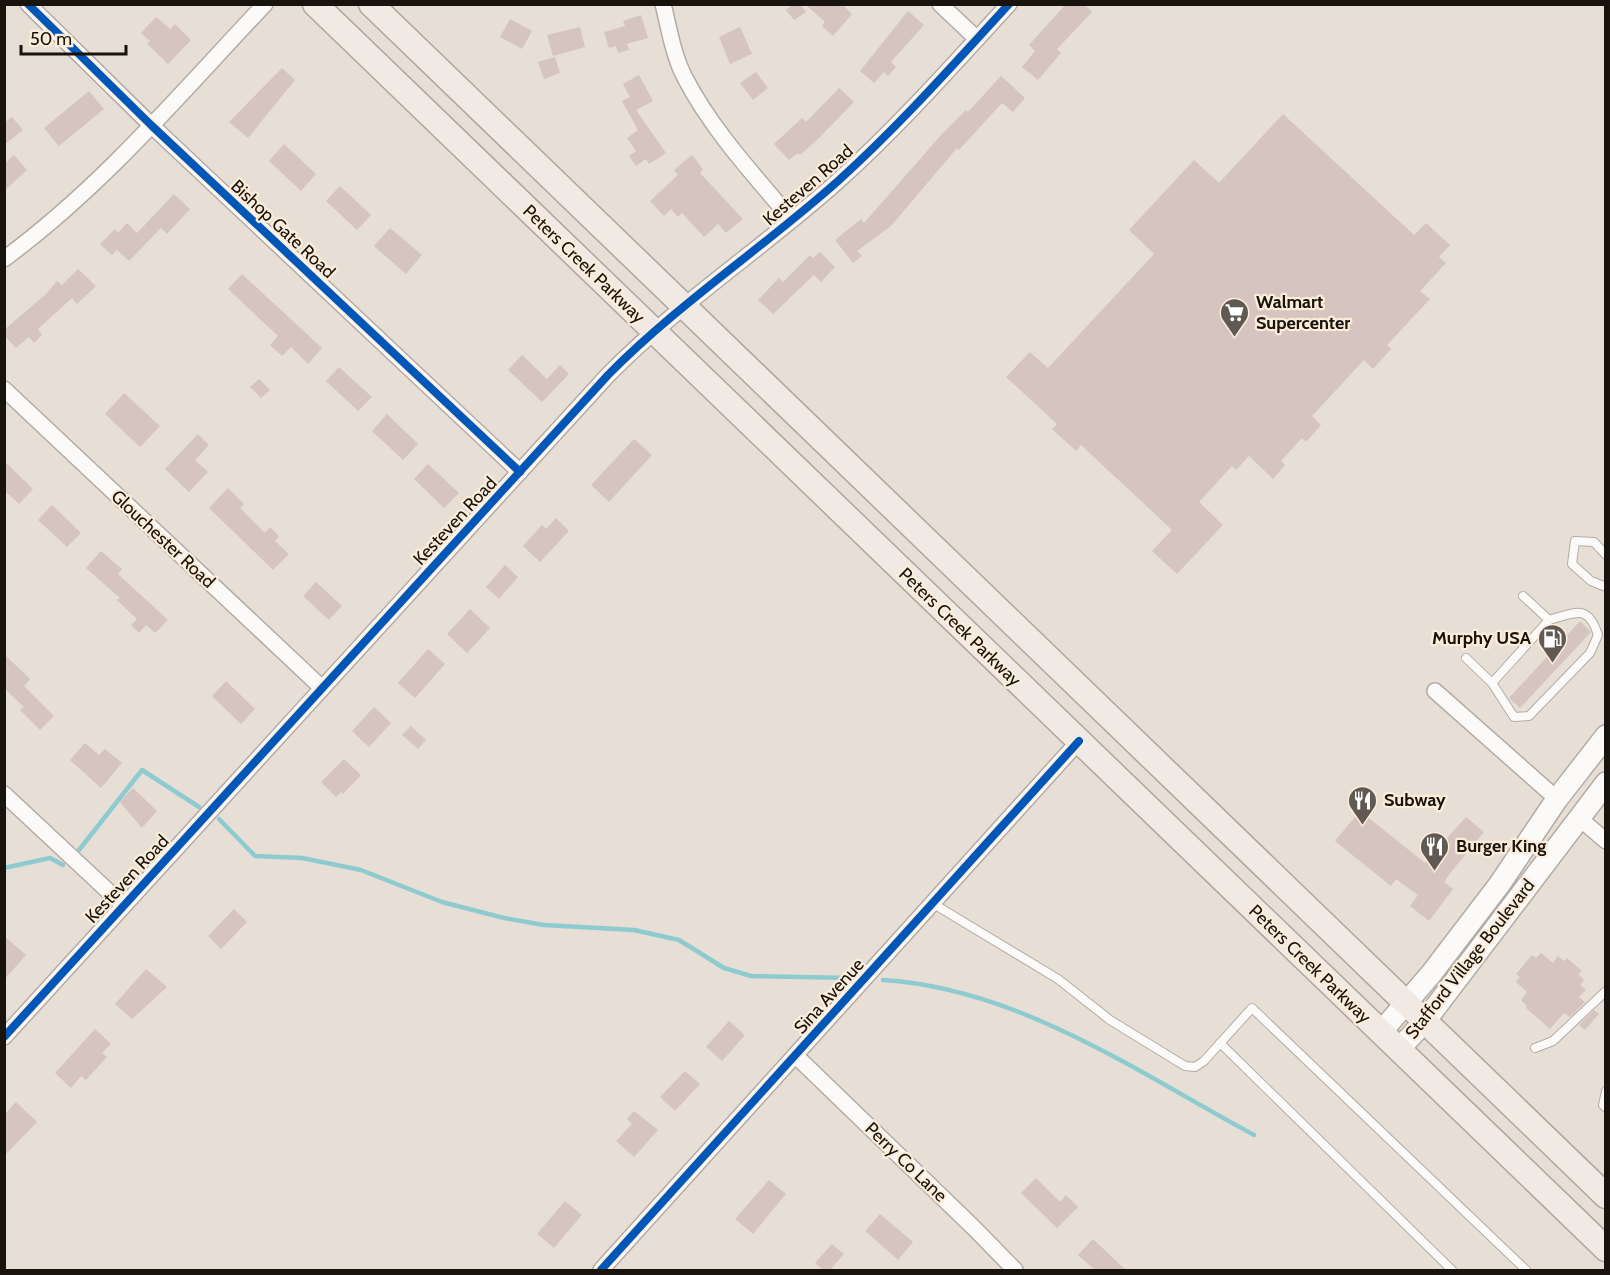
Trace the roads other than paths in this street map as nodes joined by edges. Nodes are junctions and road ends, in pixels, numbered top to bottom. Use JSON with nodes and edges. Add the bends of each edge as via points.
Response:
{"nodes":[{"id":1,"x":28,"y":4,"type":"edge"},
{"id":2,"x":265,"y":4,"type":"edge"},
{"id":3,"x":315,"y":4,"type":"edge"},
{"id":4,"x":371,"y":4,"type":"edge"},
{"id":5,"x":663,"y":4,"type":"edge"},
{"id":6,"x":940,"y":4,"type":"edge"},
{"id":7,"x":1009,"y":4,"type":"edge"},
{"id":8,"x":977,"y":39,"type":"junction"},
{"id":9,"x":151,"y":126,"type":"junction"},
{"id":10,"x":792,"y":220,"type":"junction"},
{"id":11,"x":4,"y":259,"type":"edge"},
{"id":12,"x":684,"y":305,"type":"junction"},
{"id":13,"x":653,"y":331,"type":"junction"},
{"id":14,"x":4,"y":389,"type":"edge"},
{"id":15,"x":520,"y":472,"type":"junction"},
{"id":16,"x":1605,"y":555,"type":"edge"},
{"id":17,"x":1605,"y":587,"type":"edge"},
{"id":18,"x":1523,"y":597,"type":"dead end"},
{"id":19,"x":1549,"y":620,"type":"junction"},
{"id":20,"x":1466,"y":658,"type":"dead end"},
{"id":21,"x":1492,"y":683,"type":"junction"},
{"id":22,"x":322,"y":688,"type":"junction"},
{"id":23,"x":1435,"y":691,"type":"dead end"},
{"id":24,"x":1605,"y":736,"type":"edge"},
{"id":25,"x":1079,"y":741,"type":"junction"},
{"id":26,"x":1605,"y":783,"type":"edge"},
{"id":27,"x":4,"y":794,"type":"edge"},
{"id":28,"x":1557,"y":799,"type":"junction"},
{"id":29,"x":1579,"y":818,"type":"junction"},
{"id":30,"x":1605,"y":841,"type":"edge"},
{"id":31,"x":932,"y":903,"type":"junction"},
{"id":32,"x":123,"y":905,"type":"junction"},
{"id":33,"x":1605,"y":991,"type":"edge"},
{"id":34,"x":1407,"y":1004,"type":"junction"},
{"id":35,"x":1425,"y":1021,"type":"junction"},
{"id":36,"x":1381,"y":1032,"type":"junction"},
{"id":37,"x":4,"y":1037,"type":"edge"},
{"id":38,"x":1220,"y":1043,"type":"junction"},
{"id":39,"x":1535,"y":1048,"type":"dead end"},
{"id":40,"x":1399,"y":1049,"type":"junction"},
{"id":41,"x":796,"y":1056,"type":"junction"},
{"id":42,"x":1605,"y":1091,"type":"edge"},
{"id":43,"x":1605,"y":1108,"type":"edge"},
{"id":44,"x":1605,"y":1196,"type":"edge"},
{"id":45,"x":1605,"y":1249,"type":"edge"},
{"id":46,"x":601,"y":1270,"type":"edge"},
{"id":47,"x":1015,"y":1270,"type":"edge"},
{"id":48,"x":1452,"y":1270,"type":"edge"},
{"id":49,"x":1526,"y":1270,"type":"edge"}],
"edges":[{"from":1,"to":9,"type":"street","name":"Bishop Gate Road"},
{"from":2,"to":9,"type":"street"},
{"from":3,"to":13,"type":"main road","name":"Peters Creek Parkway"},
{"from":4,"to":12,"type":"main road"},
{"from":5,"to":10,"type":"street","via":[[674,51],[699,102]]},
{"from":6,"to":8,"type":"street"},
{"from":7,"to":8,"type":"street","name":"Kesteven Road"},
{"from":8,"to":10,"type":"street","name":"Kesteven Road","via":[[893,129]]},
{"from":9,"to":11,"type":"street","via":[[97,183]]},
{"from":9,"to":15,"type":"street","name":"Bishop Gate Road"},
{"from":10,"to":12,"type":"street","name":"Kesteven Road"},
{"from":12,"to":13,"type":"street","name":"Kesteven Road"},
{"from":12,"to":34,"type":"main road"},
{"from":13,"to":15,"type":"street","name":"Kesteven Road"},
{"from":13,"to":25,"type":"main road","name":"Peters Creek Parkway"},
{"from":14,"to":22,"type":"street","name":"Glouchester Road"},
{"from":15,"to":22,"type":"street","name":"Kesteven Road"},
{"from":16,"to":17,"type":"lane","via":[[1593,542],[1575,541],[1572,564],[1591,581]]},
{"from":18,"to":19,"type":"lane"},
{"from":19,"to":21,"type":"lane"},
{"from":19,"to":21,"type":"lane","via":[[1587,614],[1598,635],[1590,653],[1529,716],[1514,717]]},
{"from":20,"to":21,"type":"lane"},
{"from":22,"to":32,"type":"street","name":"Kesteven Road"},
{"from":23,"to":28,"type":"street"},
{"from":24,"to":28,"type":"main road","name":"Stafford Village Boulevard"},
{"from":25,"to":31,"type":"street","name":"Sina Avenue"},
{"from":25,"to":36,"type":"main road","name":"Peters Creek Parkway"},
{"from":26,"to":29,"type":"main road","name":"Stafford Village Boulevard"},
{"from":27,"to":32,"type":"street"},
{"from":28,"to":34,"type":"main road","name":"Stafford Village Boulevard","via":[[1499,885]]},
{"from":29,"to":30,"type":"street"},
{"from":29,"to":35,"type":"main road","name":"Stafford Village Boulevard"},
{"from":31,"to":38,"type":"lane","via":[[1058,980],[1110,1020],[1185,1066],[1195,1067]]},
{"from":31,"to":41,"type":"street","name":"Sina Avenue"},
{"from":32,"to":37,"type":"street","name":"Kesteven Road"},
{"from":33,"to":39,"type":"lane","via":[[1553,1041]]},
{"from":34,"to":35,"type":"main road"},
{"from":34,"to":36,"type":"main road","name":"Stafford Village Boulevard"},
{"from":35,"to":40,"type":"main road","name":"Stafford Village Boulevard"},
{"from":35,"to":44,"type":"main road"},
{"from":36,"to":40,"type":"main road","name":"Peters Creek Parkway"},
{"from":38,"to":48,"type":"lane"},
{"from":38,"to":49,"type":"lane","via":[[1252,1008]]},
{"from":40,"to":45,"type":"main road","name":"Peters Creek Parkway"},
{"from":41,"to":46,"type":"street","name":"Sina Avenue"},
{"from":41,"to":47,"type":"street","name":"Perry Co Lane"},
{"from":42,"to":43,"type":"lane"}]}
